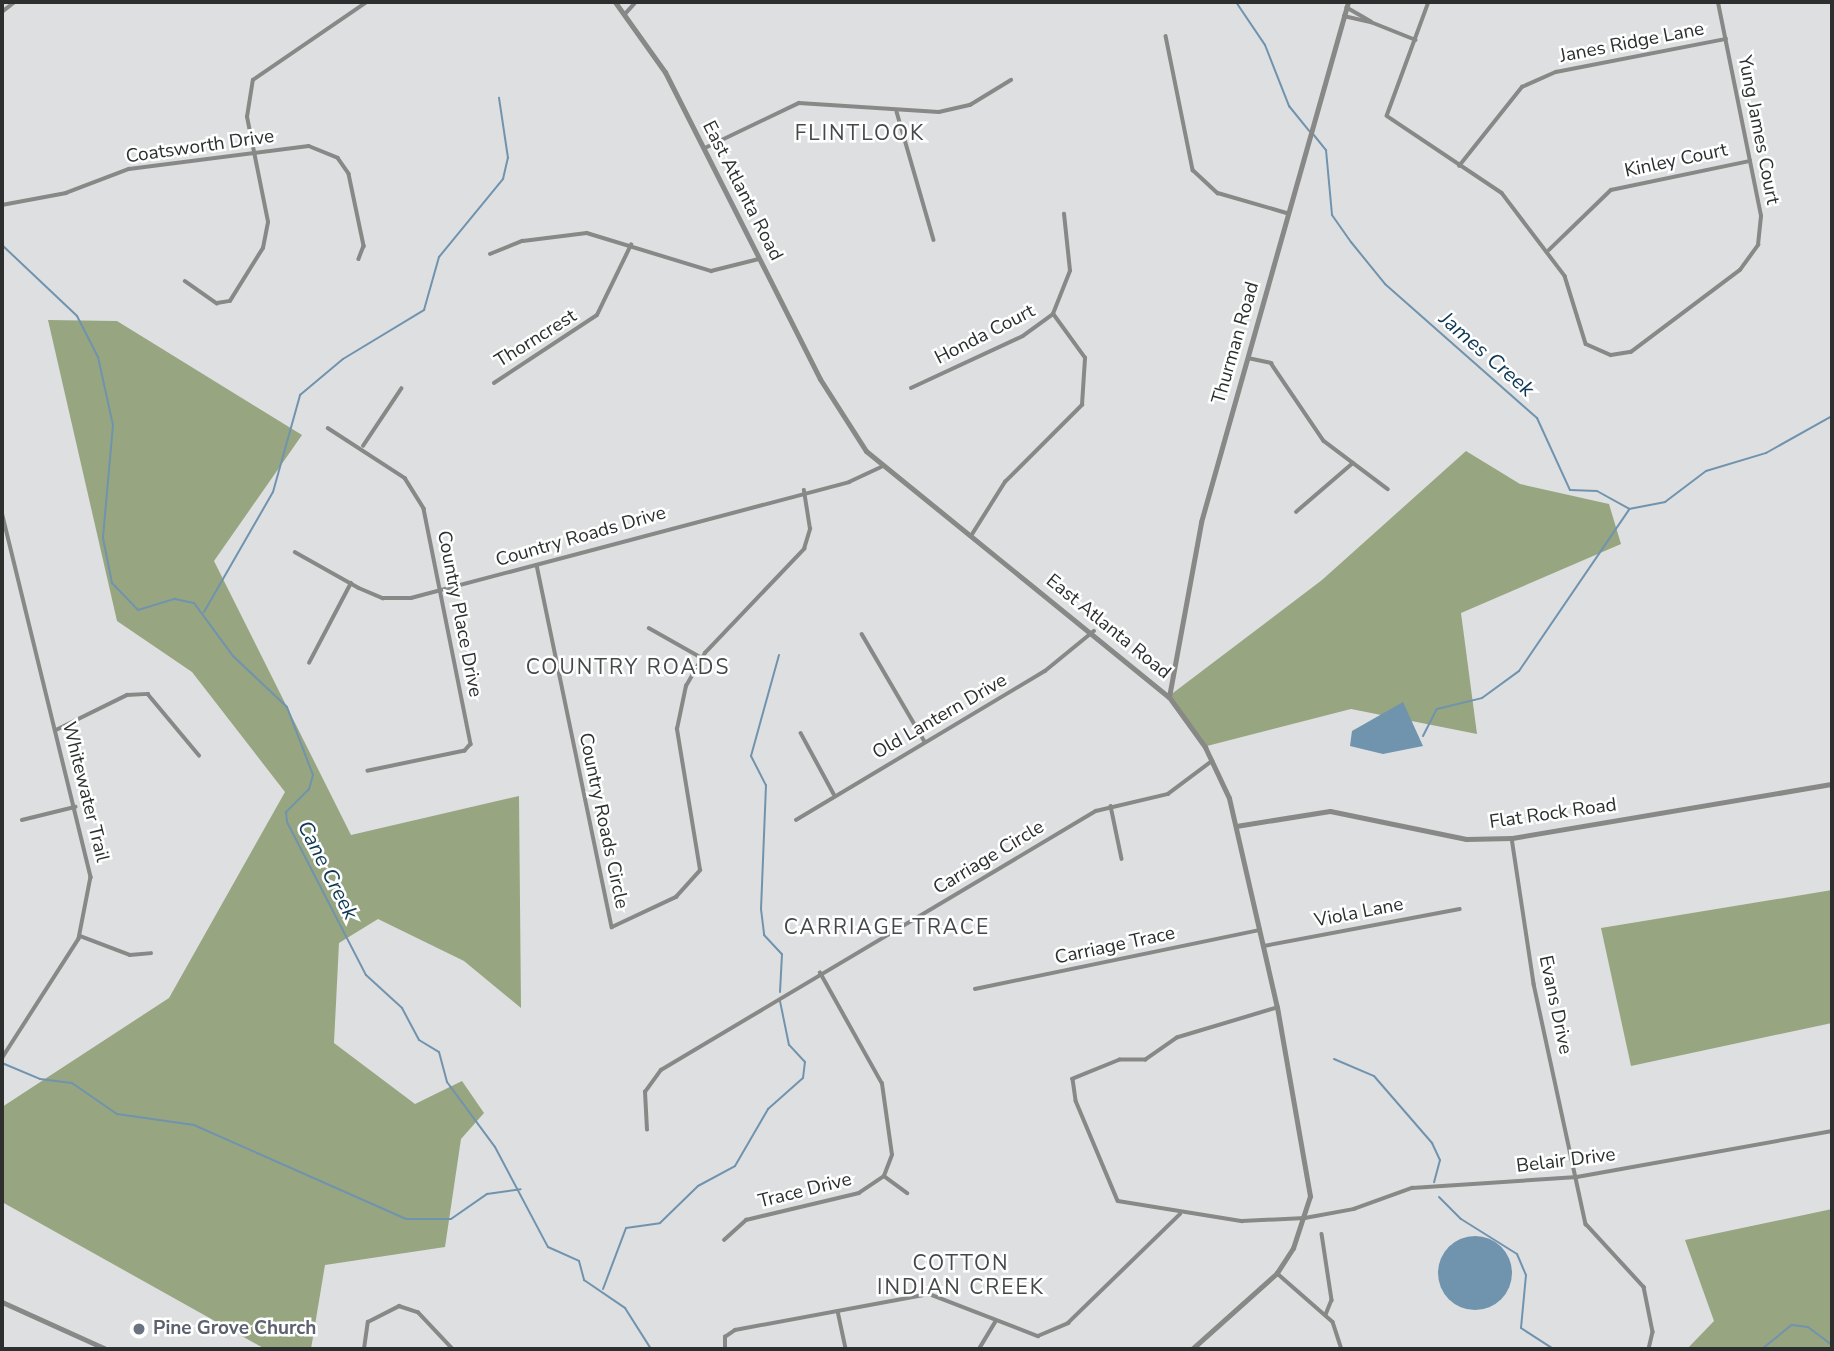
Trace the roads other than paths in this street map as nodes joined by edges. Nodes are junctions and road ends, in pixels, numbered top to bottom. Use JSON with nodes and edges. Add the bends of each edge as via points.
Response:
{"nodes":[{"id":1,"x":15,"y":2,"type":"edge"},
{"id":2,"x":367,"y":2,"type":"edge"},
{"id":3,"x":615,"y":2,"type":"edge"},
{"id":4,"x":636,"y":2,"type":"edge"},
{"id":5,"x":1429,"y":2,"type":"edge"},
{"id":6,"x":1718,"y":2,"type":"edge"},
{"id":7,"x":1347,"y":4,"type":"edge"},
{"id":8,"x":2,"y":12,"type":"edge"},
{"id":9,"x":626,"y":13,"type":"junction"},
{"id":10,"x":1344,"y":16,"type":"junction"},
{"id":11,"x":1371,"y":22,"type":"junction"},
{"id":12,"x":1166,"y":36,"type":"dead end"},
{"id":13,"x":1726,"y":39,"type":"junction"},
{"id":14,"x":1416,"y":40,"type":"junction"},
{"id":15,"x":1011,"y":80,"type":"dead end"},
{"id":16,"x":897,"y":112,"type":"junction"},
{"id":17,"x":705,"y":148,"type":"junction"},
{"id":18,"x":255,"y":154,"type":"junction"},
{"id":19,"x":1750,"y":160,"type":"junction"},
{"id":20,"x":1460,"y":166,"type":"junction"},
{"id":21,"x":2,"y":205,"type":"edge"},
{"id":22,"x":1064,"y":214,"type":"dead end"},
{"id":23,"x":1290,"y":214,"type":"junction"},
{"id":24,"x":934,"y":240,"type":"dead end"},
{"id":25,"x":631,"y":245,"type":"junction"},
{"id":26,"x":1548,"y":251,"type":"junction"},
{"id":27,"x":490,"y":254,"type":"dead end"},
{"id":28,"x":359,"y":259,"type":"dead end"},
{"id":29,"x":759,"y":259,"type":"junction"},
{"id":30,"x":185,"y":281,"type":"dead end"},
{"id":31,"x":1053,"y":314,"type":"junction"},
{"id":32,"x":1248,"y":358,"type":"junction"},
{"id":33,"x":495,"y":383,"type":"dead end"},
{"id":34,"x":911,"y":388,"type":"dead end"},
{"id":35,"x":401,"y":389,"type":"dead end"},
{"id":36,"x":328,"y":428,"type":"dead end"},
{"id":37,"x":363,"y":446,"type":"junction"},
{"id":38,"x":1353,"y":463,"type":"junction"},
{"id":39,"x":881,"y":467,"type":"junction"},
{"id":40,"x":1388,"y":488,"type":"dead end"},
{"id":41,"x":804,"y":490,"type":"junction"},
{"id":42,"x":1296,"y":512,"type":"dead end"},
{"id":43,"x":2,"y":516,"type":"edge"},
{"id":44,"x":970,"y":537,"type":"junction"},
{"id":45,"x":295,"y":552,"type":"dead end"},
{"id":46,"x":537,"y":565,"type":"junction"},
{"id":47,"x":351,"y":583,"type":"junction"},
{"id":48,"x":442,"y":592,"type":"junction"},
{"id":49,"x":649,"y":628,"type":"dead end"},
{"id":50,"x":1094,"y":631,"type":"junction"},
{"id":51,"x":862,"y":634,"type":"dead end"},
{"id":52,"x":702,"y":658,"type":"junction"},
{"id":53,"x":309,"y":663,"type":"dead end"},
{"id":54,"x":1169,"y":697,"type":"junction"},
{"id":55,"x":56,"y":730,"type":"junction"},
{"id":56,"x":801,"y":733,"type":"dead end"},
{"id":57,"x":925,"y":741,"type":"junction"},
{"id":58,"x":199,"y":755,"type":"dead end"},
{"id":59,"x":1212,"y":761,"type":"junction"},
{"id":60,"x":368,"y":771,"type":"dead end"},
{"id":61,"x":1832,"y":784,"type":"edge"},
{"id":62,"x":834,"y":794,"type":"junction"},
{"id":63,"x":1111,"y":806,"type":"junction"},
{"id":64,"x":75,"y":807,"type":"junction"},
{"id":65,"x":22,"y":820,"type":"dead end"},
{"id":66,"x":796,"y":820,"type":"dead end"},
{"id":67,"x":1236,"y":826,"type":"junction"},
{"id":68,"x":1512,"y":838,"type":"junction"},
{"id":69,"x":1122,"y":859,"type":"dead end"},
{"id":70,"x":1460,"y":909,"type":"dead end"},
{"id":71,"x":1260,"y":930,"type":"junction"},
{"id":72,"x":80,"y":936,"type":"junction"},
{"id":73,"x":1264,"y":946,"type":"junction"},
{"id":74,"x":151,"y":953,"type":"dead end"},
{"id":75,"x":820,"y":973,"type":"junction"},
{"id":76,"x":975,"y":989,"type":"dead end"},
{"id":77,"x":1277,"y":1007,"type":"junction"},
{"id":78,"x":2,"y":1059,"type":"edge"},
{"id":79,"x":647,"y":1130,"type":"dead end"},
{"id":80,"x":1832,"y":1131,"type":"edge"},
{"id":81,"x":884,"y":1176,"type":"junction"},
{"id":82,"x":1577,"y":1177,"type":"junction"},
{"id":83,"x":907,"y":1193,"type":"dead end"},
{"id":84,"x":1180,"y":1214,"type":"junction"},
{"id":85,"x":1305,"y":1218,"type":"junction"},
{"id":86,"x":1322,"y":1234,"type":"dead end"},
{"id":87,"x":724,"y":1240,"type":"dead end"},
{"id":88,"x":1278,"y":1273,"type":"junction"},
{"id":89,"x":2,"y":1302,"type":"edge"},
{"id":90,"x":838,"y":1311,"type":"junction"},
{"id":91,"x":1326,"y":1315,"type":"junction"},
{"id":92,"x":995,"y":1322,"type":"junction"},
{"id":93,"x":106,"y":1349,"type":"edge"},
{"id":94,"x":364,"y":1349,"type":"edge"},
{"id":95,"x":453,"y":1349,"type":"edge"},
{"id":96,"x":725,"y":1349,"type":"edge"},
{"id":97,"x":846,"y":1349,"type":"edge"},
{"id":98,"x":979,"y":1349,"type":"edge"},
{"id":99,"x":1192,"y":1349,"type":"edge"},
{"id":100,"x":1342,"y":1349,"type":"edge"},
{"id":101,"x":1649,"y":1349,"type":"edge"}],
"edges":[{"from":1,"to":8,"type":"street"},
{"from":2,"to":18,"type":"street","via":[[253,80],[246,101]]},
{"from":3,"to":9,"type":"street","name":"East Atlanta Road"},
{"from":4,"to":9,"type":"street"},
{"from":5,"to":14,"type":"street"},
{"from":6,"to":13,"type":"street","name":"Yung James Court"},
{"from":7,"to":10,"type":"street","name":"Thurman Road"},
{"from":7,"to":11,"type":"street"},
{"from":9,"to":17,"type":"street","name":"East Atlanta Road"},
{"from":10,"to":11,"type":"street"},
{"from":10,"to":23,"type":"street","name":"Thurman Road"},
{"from":11,"to":14,"type":"street"},
{"from":12,"to":23,"type":"street","via":[[1194,170],[1202,183]]},
{"from":13,"to":19,"type":"street","name":"Yung James Court"},
{"from":13,"to":20,"type":"street","name":"Janes Ridge Lane","via":[[1556,72],[1522,87]]},
{"from":14,"to":20,"type":"street","via":[[1387,116]]},
{"from":15,"to":16,"type":"street","via":[[970,105]]},
{"from":16,"to":17,"type":"street","via":[[799,103]]},
{"from":16,"to":24,"type":"street"},
{"from":17,"to":29,"type":"street","name":"East Atlanta Road"},
{"from":18,"to":21,"type":"street","name":"Coatsworth Drive","via":[[129,169],[77,190]]},
{"from":18,"to":28,"type":"street","name":"Coatsworth Drive","via":[[309,146],[338,158],[352,188],[364,246]]},
{"from":18,"to":30,"type":"street","via":[[268,222],[259,257],[223,303]]},
{"from":19,"to":26,"type":"street","name":"Kinley Court","via":[[1611,190]]},
{"from":19,"to":26,"type":"street","name":"Yung James Court","via":[[1761,216],[1751,257],[1631,352],[1611,355],[1586,344],[1564,276]]},
{"from":20,"to":26,"type":"street","via":[[1502,193]]},
{"from":22,"to":31,"type":"street","name":"Honda Court","via":[[1070,271]]},
{"from":23,"to":32,"type":"street","name":"Thurman Road"},
{"from":25,"to":27,"type":"street","via":[[567,233]]},
{"from":25,"to":29,"type":"street","via":[[711,271]]},
{"from":25,"to":33,"type":"street","name":"Thorncrest","via":[[597,315]]},
{"from":29,"to":39,"type":"street","name":"East Atlanta Road","via":[[833,402]]},
{"from":31,"to":34,"type":"street","name":"Honda Court","via":[[1023,336]]},
{"from":31,"to":44,"type":"street","via":[[1085,358],[1082,404],[1064,430],[1016,470]]},
{"from":32,"to":38,"type":"street","via":[[1271,363],[1324,441]]},
{"from":32,"to":54,"type":"street","name":"Thurman Road","via":[[1201,522]]},
{"from":35,"to":37,"type":"street"},
{"from":36,"to":37,"type":"street","name":"Country Place Drive"},
{"from":37,"to":48,"type":"street","name":"Country Place Drive","via":[[414,489]]},
{"from":38,"to":40,"type":"street"},
{"from":38,"to":42,"type":"street"},
{"from":39,"to":41,"type":"street","name":"Country Roads Drive"},
{"from":39,"to":44,"type":"street","name":"East Atlanta Road"},
{"from":41,"to":46,"type":"street","name":"Country Roads Drive"},
{"from":41,"to":52,"type":"street","name":"Country Roads Circle","via":[[810,529],[804,549]]},
{"from":43,"to":55,"type":"street","name":"Whitewater Trail"},
{"from":44,"to":50,"type":"street","name":"East Atlanta Road"},
{"from":45,"to":47,"type":"street","name":"Country Roads Drive"},
{"from":46,"to":48,"type":"street","name":"Country Roads Drive"},
{"from":46,"to":52,"type":"street","name":"Country Roads Circle","via":[[612,927],[676,897],[699,870],[677,729],[687,686]]},
{"from":47,"to":48,"type":"street","name":"Country Roads Drive","via":[[393,599]]},
{"from":47,"to":53,"type":"street"},
{"from":48,"to":60,"type":"street","name":"Country Place Drive","via":[[470,748]]},
{"from":49,"to":52,"type":"street"},
{"from":50,"to":54,"type":"street","name":"East Atlanta Road"},
{"from":50,"to":57,"type":"street","name":"Old Lantern Drive","via":[[1045,671]]},
{"from":51,"to":57,"type":"street"},
{"from":54,"to":59,"type":"street","name":"East Atlanta Road"},
{"from":55,"to":58,"type":"street","via":[[127,695],[148,694]]},
{"from":55,"to":64,"type":"street","name":"Whitewater Trail"},
{"from":56,"to":62,"type":"street"},
{"from":57,"to":62,"type":"street","name":"Old Lantern Drive"},
{"from":59,"to":63,"type":"street","name":"Carriage Circle","via":[[1168,794]]},
{"from":59,"to":67,"type":"street","name":"East Atlanta Road"},
{"from":61,"to":68,"type":"street","name":"Flat Rock Road"},
{"from":62,"to":66,"type":"street","name":"Old Lantern Drive"},
{"from":63,"to":69,"type":"street"},
{"from":63,"to":75,"type":"street","name":"Carriage Circle"},
{"from":64,"to":65,"type":"street"},
{"from":64,"to":72,"type":"street","name":"Whitewater Trail","via":[[91,877]]},
{"from":67,"to":68,"type":"street","name":"Flat Rock Road","via":[[1331,811],[1458,838]]},
{"from":67,"to":71,"type":"street","name":"East Atlanta Road"},
{"from":68,"to":82,"type":"street","name":"Evans Drive","via":[[1534,984]]},
{"from":70,"to":73,"type":"street","name":"Viola Lane"},
{"from":71,"to":73,"type":"street","name":"East Atlanta Road"},
{"from":71,"to":76,"type":"street","name":"Carriage Trace"},
{"from":72,"to":74,"type":"street","via":[[130,955]]},
{"from":72,"to":78,"type":"street","name":"Whitewater Trail"},
{"from":73,"to":77,"type":"street","name":"East Atlanta Road"},
{"from":75,"to":79,"type":"street","name":"Carriage Circle","via":[[650,1079]]},
{"from":75,"to":81,"type":"street","via":[[889,1107],[892,1155]]},
{"from":77,"to":84,"type":"street","name":"Belair Drive","via":[[1177,1038],[1146,1060],[1120,1060],[1073,1079],[1076,1101],[1109,1186],[1122,1203]]},
{"from":77,"to":85,"type":"street","name":"East Atlanta Road","via":[[1308,1162]]},
{"from":80,"to":82,"type":"street","name":"Belair Drive"},
{"from":81,"to":83,"type":"street"},
{"from":81,"to":87,"type":"street","name":"Trace Drive","via":[[838,1200],[746,1220]]},
{"from":82,"to":85,"type":"street","name":"Belair Drive","via":[[1412,1188]]},
{"from":82,"to":101,"type":"street","name":"Evans Drive","via":[[1589,1232],[1644,1287],[1653,1332]]},
{"from":84,"to":85,"type":"street","name":"Belair Drive","via":[[1242,1221]]},
{"from":84,"to":92,"type":"street","via":[[1054,1331],[1029,1336]]},
{"from":85,"to":88,"type":"street","name":"East Atlanta Road"},
{"from":86,"to":91,"type":"street","via":[[1332,1300]]},
{"from":88,"to":91,"type":"street"},
{"from":88,"to":99,"type":"street","name":"East Atlanta Road"},
{"from":89,"to":93,"type":"street"},
{"from":90,"to":92,"type":"street","via":[[929,1294],[968,1305]]},
{"from":90,"to":96,"type":"street","via":[[735,1330],[725,1337]]},
{"from":90,"to":97,"type":"street"},
{"from":91,"to":100,"type":"street"},
{"from":92,"to":98,"type":"street"},
{"from":94,"to":95,"type":"street","via":[[368,1322],[399,1306],[418,1312]]}]}
